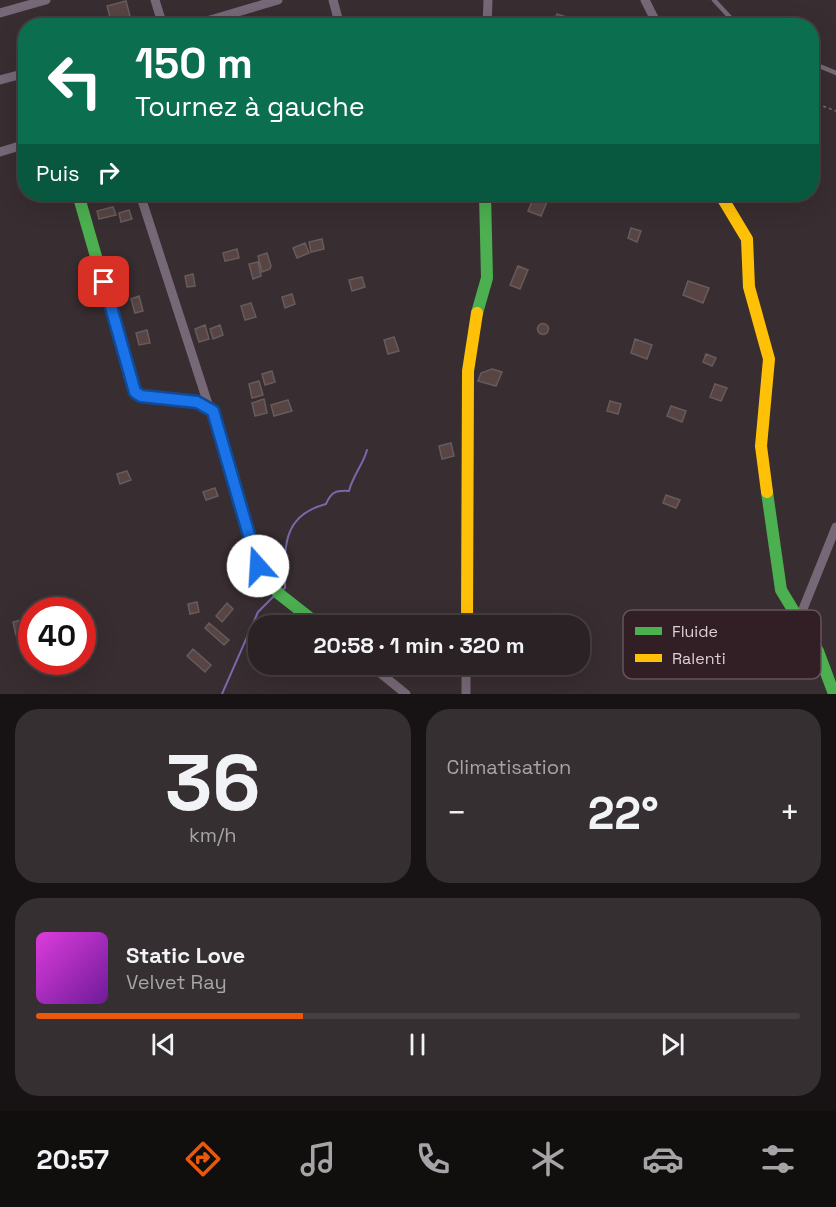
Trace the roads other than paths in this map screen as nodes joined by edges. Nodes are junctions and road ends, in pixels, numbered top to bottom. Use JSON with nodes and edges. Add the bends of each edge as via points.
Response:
{"nodes":[{"id":1,"x":46,"y":0,"type":"edge"},
{"id":2,"x":155,"y":0,"type":"edge"},
{"id":3,"x":278,"y":0,"type":"edge"},
{"id":4,"x":333,"y":0,"type":"edge"},
{"id":5,"x":488,"y":0,"type":"edge"},
{"id":6,"x":645,"y":0,"type":"edge"},
{"id":7,"x":714,"y":0,"type":"edge"},
{"id":8,"x":0,"y":13,"type":"edge"},
{"id":9,"x":161,"y":18,"type":"edge"},
{"id":10,"x":217,"y":18,"type":"edge"},
{"id":11,"x":338,"y":18,"type":"edge"},
{"id":12,"x":487,"y":18,"type":"edge"},
{"id":13,"x":654,"y":18,"type":"edge"},
{"id":14,"x":731,"y":18,"type":"edge"},
{"id":15,"x":819,"y":66,"type":"edge"},
{"id":16,"x":836,"y":73,"type":"edge"},
{"id":17,"x":18,"y":75,"type":"edge"},
{"id":18,"x":0,"y":80,"type":"edge"},
{"id":19,"x":18,"y":146,"type":"edge"},
{"id":20,"x":0,"y":152,"type":"edge"},
{"id":21,"x":80,"y":201,"type":"edge"},
{"id":22,"x":142,"y":201,"type":"edge"},
{"id":23,"x":485,"y":201,"type":"edge"},
{"id":24,"x":724,"y":201,"type":"edge"},
{"id":25,"x":209,"y":407,"type":"junction"},
{"id":26,"x":836,"y":527,"type":"edge"},
{"id":27,"x":793,"y":610,"type":"edge"},
{"id":28,"x":803,"y":610,"type":"edge"},
{"id":29,"x":306,"y":615,"type":"edge"},
{"id":30,"x":467,"y":615,"type":"edge"},
{"id":31,"x":821,"y":659,"type":"edge"},
{"id":32,"x":383,"y":675,"type":"edge"},
{"id":33,"x":466,"y":675,"type":"edge"},
{"id":34,"x":406,"y":694,"type":"edge"},
{"id":35,"x":466,"y":694,"type":"edge"},
{"id":36,"x":834,"y":694,"type":"edge"}],
"edges":[{"from":1,"to":8,"type":"street"},
{"from":2,"to":9,"type":"street"},
{"from":3,"to":10,"type":"street"},
{"from":4,"to":11,"type":"street"},
{"from":5,"to":12,"type":"street"},
{"from":6,"to":13,"type":"street"},
{"from":7,"to":14,"type":"lane"},
{"from":15,"to":16,"type":"lane"},
{"from":17,"to":18,"type":"street"},
{"from":19,"to":20,"type":"street"},
{"from":21,"to":25,"type":"street","via":[[135,392]]},
{"from":22,"to":25,"type":"street"},
{"from":23,"to":30,"type":"street","via":[[487,278],[468,371]]},
{"from":24,"to":27,"type":"street","via":[[747,238],[749,287],[769,359],[761,446],[781,590]]},
{"from":25,"to":29,"type":"street","via":[[258,566],[278,594]]},
{"from":26,"to":28,"type":"street"},
{"from":31,"to":36,"type":"street"},
{"from":32,"to":34,"type":"street"},
{"from":33,"to":35,"type":"street"}]}
